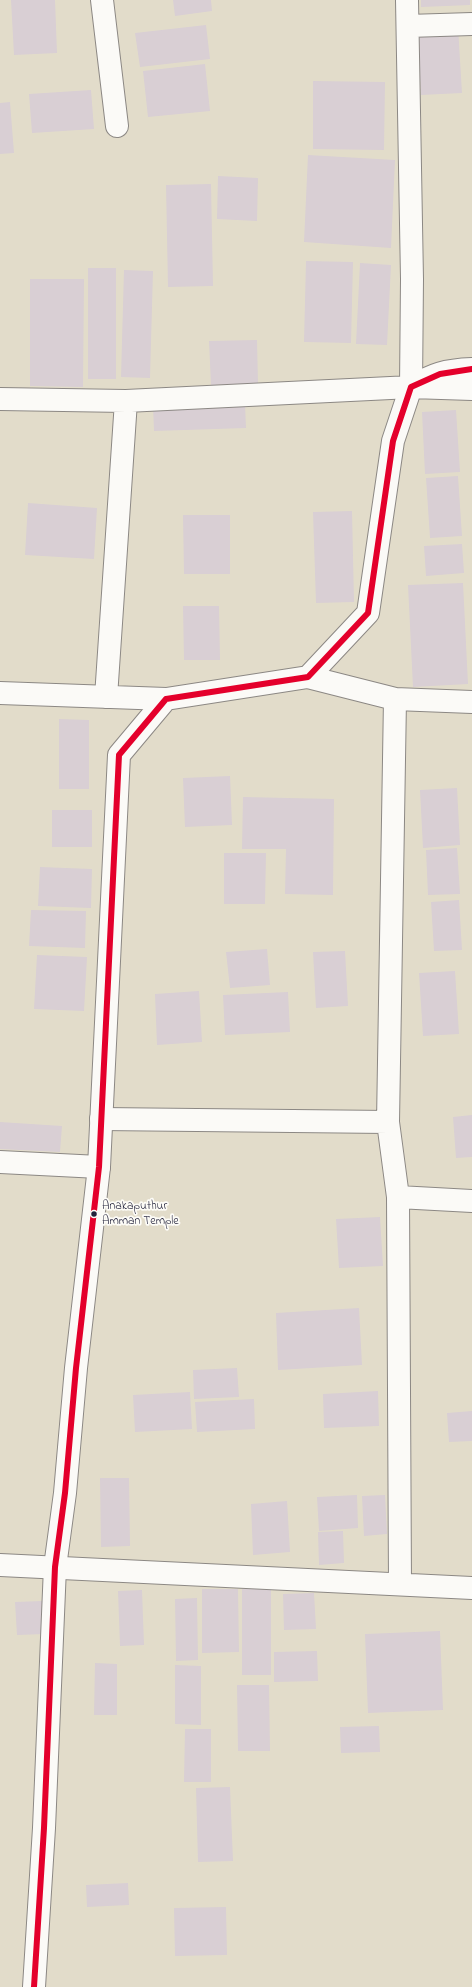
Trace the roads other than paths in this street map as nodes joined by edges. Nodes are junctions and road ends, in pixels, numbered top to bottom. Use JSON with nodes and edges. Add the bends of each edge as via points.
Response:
{"nodes":[{"id":1,"x":102,"y":0,"type":"edge"},
{"id":2,"x":407,"y":0,"type":"edge"},
{"id":3,"x":472,"y":24,"type":"edge"},
{"id":4,"x":408,"y":26,"type":"junction"},
{"id":5,"x":117,"y":126,"type":"dead end"},
{"id":6,"x":472,"y":370,"type":"edge"},
{"id":7,"x":411,"y":387,"type":"junction"},
{"id":8,"x":472,"y":389,"type":"edge"},
{"id":9,"x":0,"y":399,"type":"edge"},
{"id":10,"x":126,"y":402,"type":"junction"},
{"id":11,"x":308,"y":677,"type":"junction"},
{"id":12,"x":0,"y":694,"type":"edge"},
{"id":13,"x":106,"y":697,"type":"junction"},
{"id":14,"x":166,"y":699,"type":"junction"},
{"id":15,"x":395,"y":699,"type":"junction"},
{"id":16,"x":472,"y":702,"type":"edge"},
{"id":17,"x":101,"y":1119,"type":"junction"},
{"id":18,"x":388,"y":1122,"type":"junction"},
{"id":19,"x":0,"y":1162,"type":"edge"},
{"id":20,"x":98,"y":1167,"type":"junction"},
{"id":21,"x":398,"y":1197,"type":"junction"},
{"id":22,"x":472,"y":1201,"type":"edge"},
{"id":23,"x":0,"y":1565,"type":"edge"},
{"id":24,"x":55,"y":1567,"type":"junction"},
{"id":25,"x":400,"y":1584,"type":"junction"},
{"id":26,"x":472,"y":1588,"type":"edge"},
{"id":27,"x":34,"y":1987,"type":"edge"}],
"edges":[{"from":1,"to":5,"type":"street"},
{"from":2,"to":4,"type":"street"},
{"from":3,"to":4,"type":"street"},
{"from":4,"to":7,"type":"street"},
{"from":6,"to":7,"type":"street","via":[[454,370],[431,375]]},
{"from":7,"to":8,"type":"street"},
{"from":7,"to":10,"type":"street"},
{"from":7,"to":11,"type":"street","via":[[393,441],[368,613]]},
{"from":9,"to":10,"type":"street"},
{"from":10,"to":13,"type":"street"},
{"from":11,"to":14,"type":"street"},
{"from":11,"to":15,"type":"street"},
{"from":12,"to":13,"type":"street"},
{"from":13,"to":14,"type":"street"},
{"from":14,"to":17,"type":"street","via":[[119,755]]},
{"from":15,"to":16,"type":"street"},
{"from":15,"to":18,"type":"street"},
{"from":17,"to":18,"type":"street"},
{"from":17,"to":20,"type":"street"},
{"from":18,"to":21,"type":"street"},
{"from":19,"to":20,"type":"street"},
{"from":20,"to":24,"type":"street","via":[[65,1493]]},
{"from":21,"to":22,"type":"street"},
{"from":21,"to":25,"type":"street"},
{"from":23,"to":24,"type":"street"},
{"from":24,"to":25,"type":"street"},
{"from":24,"to":27,"type":"street","via":[[44,1828]]},
{"from":25,"to":26,"type":"street"}]}
